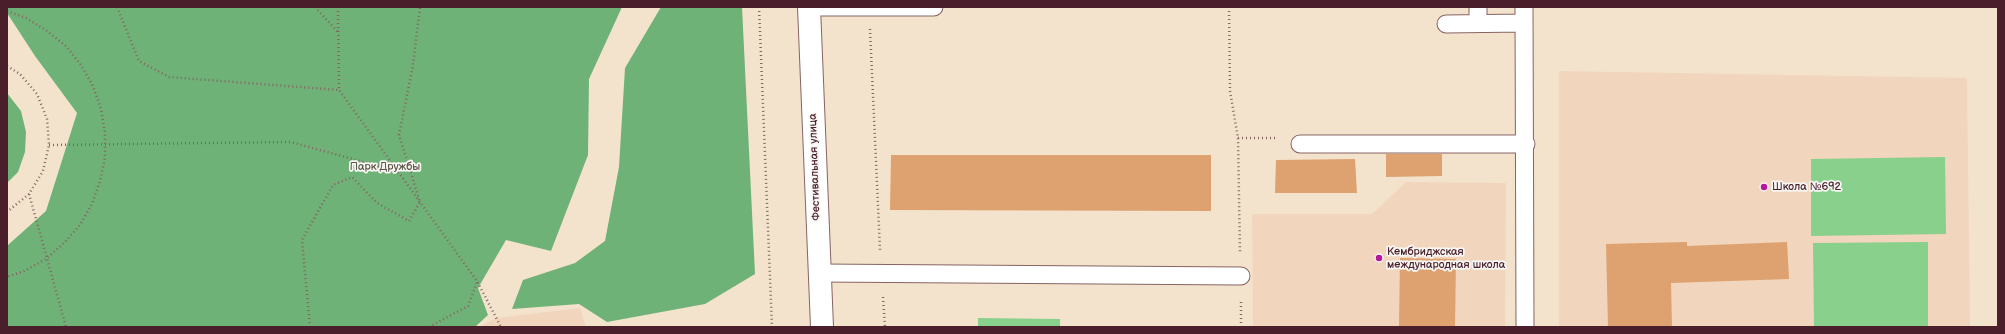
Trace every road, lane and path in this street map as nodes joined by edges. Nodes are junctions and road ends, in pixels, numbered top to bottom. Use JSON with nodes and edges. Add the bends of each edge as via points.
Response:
{"nodes":[{"id":1,"x":117,"y":7,"type":"edge"},
{"id":2,"x":315,"y":7,"type":"edge"},
{"id":3,"x":338,"y":7,"type":"edge"},
{"id":4,"x":420,"y":7,"type":"edge"},
{"id":5,"x":759,"y":7,"type":"edge"},
{"id":6,"x":809,"y":7,"type":"edge"},
{"id":7,"x":869,"y":7,"type":"edge"},
{"id":8,"x":934,"y":7,"type":"edge"},
{"id":9,"x":1229,"y":7,"type":"edge"},
{"id":10,"x":7,"y":11,"type":"edge"},
{"id":11,"x":1478,"y":15,"type":"edge"},
{"id":12,"x":1524,"y":15,"type":"edge"},
{"id":13,"x":1446,"y":24,"type":"dead end"},
{"id":14,"x":338,"y":33,"type":"junction"},
{"id":15,"x":7,"y":66,"type":"edge"},
{"id":16,"x":339,"y":90,"type":"junction"},
{"id":17,"x":1238,"y":138,"type":"junction"},
{"id":18,"x":105,"y":144,"type":"junction"},
{"id":19,"x":1300,"y":144,"type":"joint"},
{"id":20,"x":1526,"y":144,"type":"junction"},
{"id":21,"x":49,"y":145,"type":"junction"},
{"id":22,"x":397,"y":171,"type":"junction"},
{"id":23,"x":30,"y":194,"type":"junction"},
{"id":24,"x":420,"y":202,"type":"junction"},
{"id":25,"x":7,"y":212,"type":"edge"},
{"id":26,"x":47,"y":258,"type":"junction"},
{"id":27,"x":818,"y":273,"type":"junction"},
{"id":28,"x":881,"y":274,"type":"junction"},
{"id":29,"x":1241,"y":276,"type":"junction"},
{"id":30,"x":7,"y":277,"type":"edge"},
{"id":31,"x":477,"y":281,"type":"junction"},
{"id":32,"x":66,"y":327,"type":"edge"},
{"id":33,"x":310,"y":327,"type":"edge"},
{"id":34,"x":430,"y":327,"type":"edge"},
{"id":35,"x":501,"y":327,"type":"edge"},
{"id":36,"x":772,"y":327,"type":"edge"},
{"id":37,"x":822,"y":327,"type":"edge"},
{"id":38,"x":885,"y":327,"type":"edge"},
{"id":39,"x":1241,"y":327,"type":"edge"},
{"id":40,"x":1525,"y":327,"type":"edge"}],
"edges":[{"from":1,"to":16,"type":"path","via":[[139,61],[169,77]]},
{"from":2,"to":14,"type":"path"},
{"from":3,"to":14,"type":"path"},
{"from":4,"to":24,"type":"path","via":[[413,65],[399,135]]},
{"from":5,"to":36,"type":"path"},
{"from":6,"to":7,"type":"lane"},
{"from":6,"to":27,"type":"street","name":"Фестивальная улица"},
{"from":7,"to":8,"type":"lane"},
{"from":7,"to":28,"type":"path"},
{"from":9,"to":17,"type":"path","via":[[1230,91]]},
{"from":10,"to":18,"type":"path","via":[[47,30],[66,46],[81,65],[93,86],[101,109]]},
{"from":11,"to":12,"type":"lane"},
{"from":11,"to":13,"type":"lane"},
{"from":12,"to":20,"type":"lane"},
{"from":14,"to":16,"type":"path"},
{"from":15,"to":21,"type":"path","via":[[20,74],[37,94],[47,119]]},
{"from":16,"to":22,"type":"path"},
{"from":17,"to":19,"type":"path","via":[[1289,138]]},
{"from":17,"to":29,"type":"path"},
{"from":18,"to":21,"type":"path"},
{"from":18,"to":22,"type":"path","via":[[291,142]]},
{"from":18,"to":26,"type":"path","via":[[100,181],[92,204],[80,225]]},
{"from":19,"to":20,"type":"lane"},
{"from":20,"to":40,"type":"lane"},
{"from":21,"to":23,"type":"path","via":[[43,171]]},
{"from":22,"to":24,"type":"path"},
{"from":23,"to":25,"type":"path"},
{"from":23,"to":26,"type":"path"},
{"from":24,"to":31,"type":"path"},
{"from":24,"to":33,"type":"path","via":[[409,221],[377,203],[352,178],[333,185],[302,240]]},
{"from":26,"to":30,"type":"path"},
{"from":26,"to":32,"type":"path"},
{"from":27,"to":28,"type":"lane"},
{"from":27,"to":37,"type":"street","name":"Фестивальная улица"},
{"from":28,"to":29,"type":"lane"},
{"from":28,"to":38,"type":"path"},
{"from":29,"to":39,"type":"path"},
{"from":31,"to":34,"type":"path","via":[[468,306]]},
{"from":31,"to":35,"type":"path"}]}
